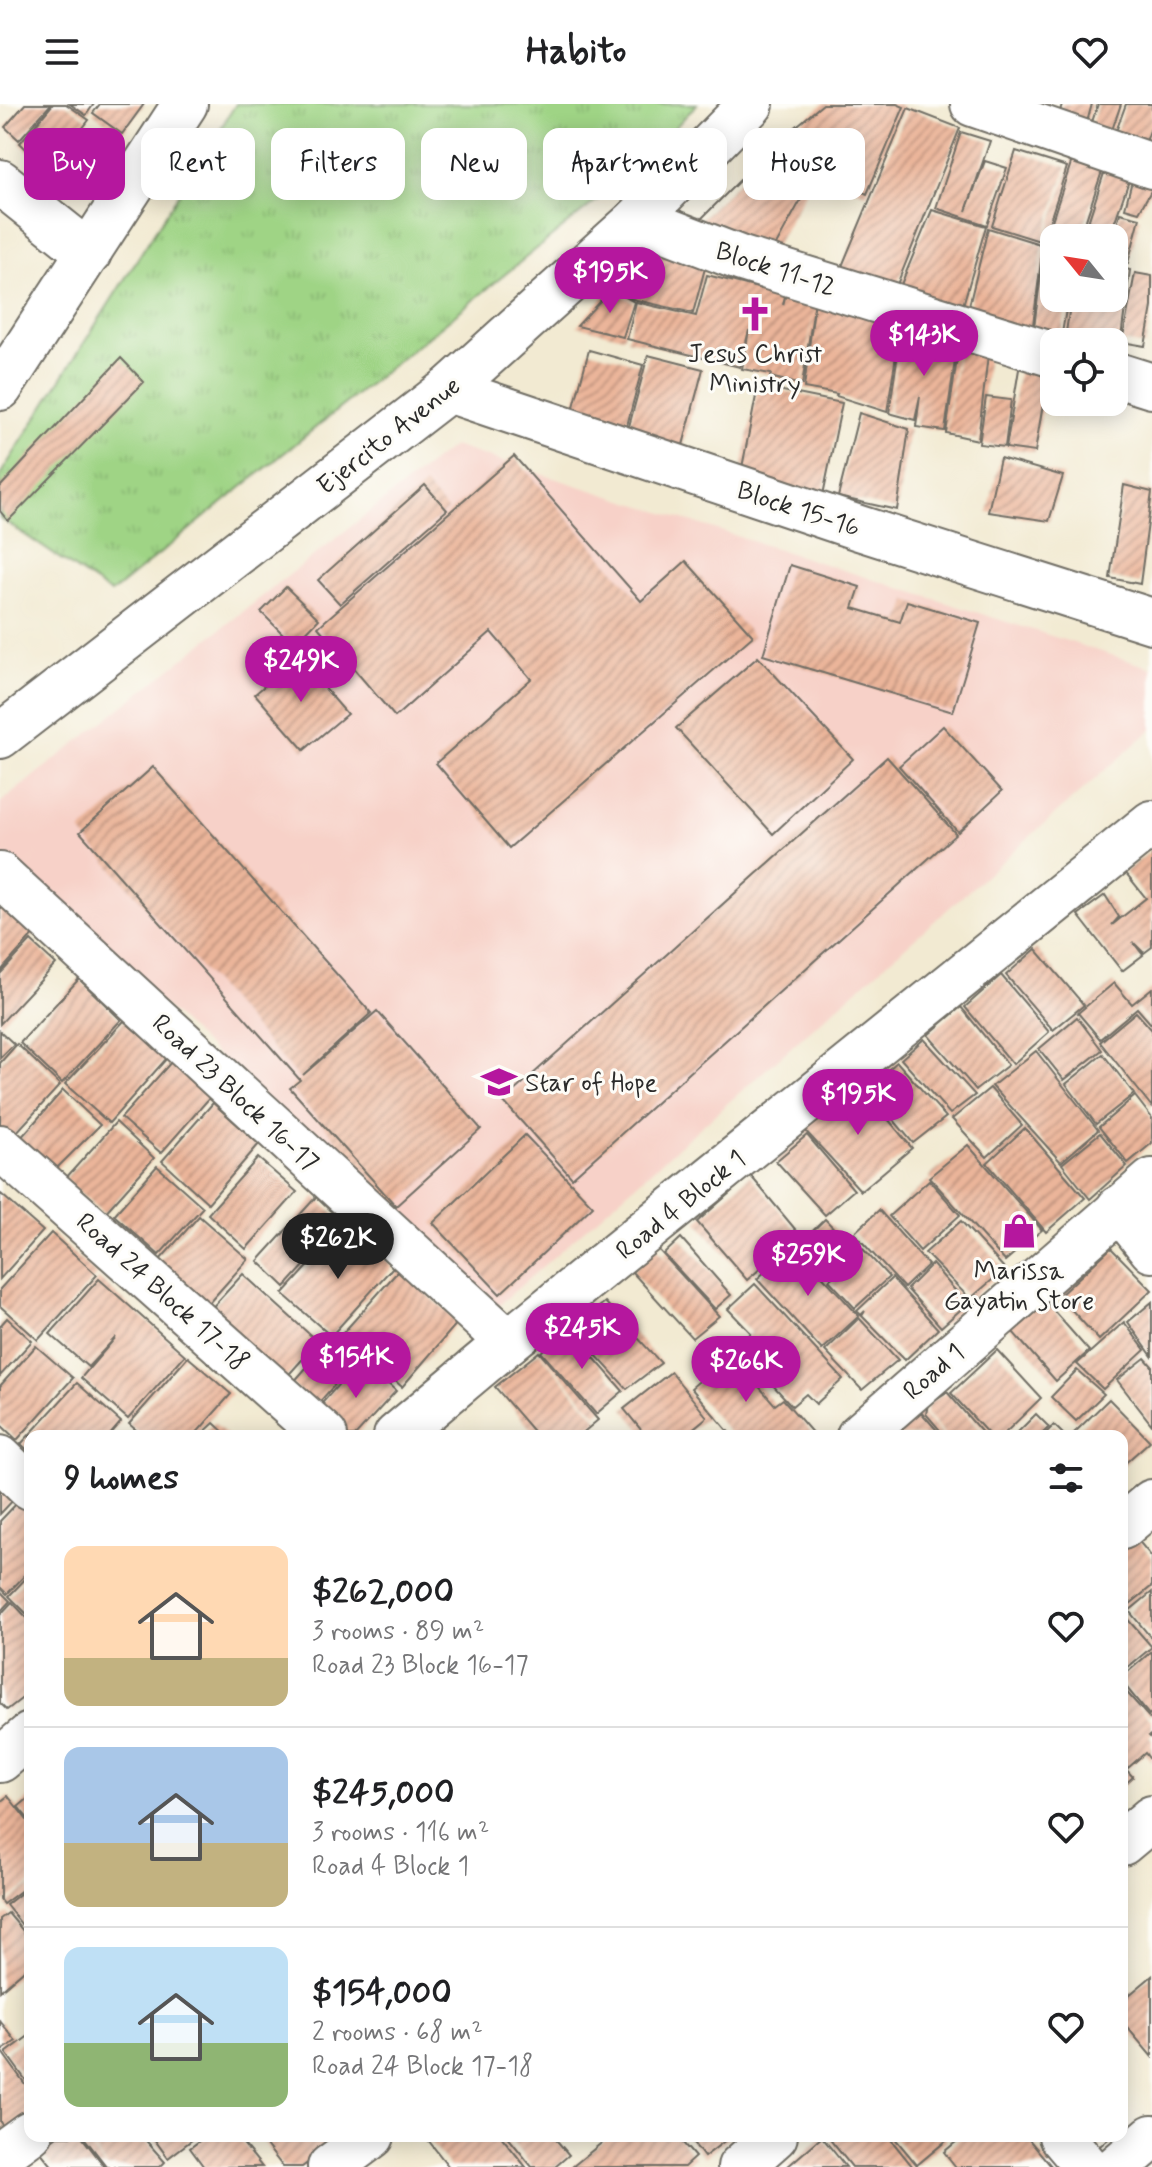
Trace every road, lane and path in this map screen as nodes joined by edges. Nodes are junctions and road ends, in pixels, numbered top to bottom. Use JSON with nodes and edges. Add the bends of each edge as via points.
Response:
{"nodes":[{"id":1,"x":185,"y":104,"type":"edge"},
{"id":2,"x":751,"y":104,"type":"edge"},
{"id":3,"x":973,"y":104,"type":"edge"},
{"id":4,"x":1152,"y":166,"type":"edge"},
{"id":5,"x":0,"y":182,"type":"edge"},
{"id":6,"x":638,"y":219,"type":"junction"},
{"id":7,"x":89,"y":253,"type":"junction"},
{"id":8,"x":1040,"y":351,"type":"edge"},
{"id":9,"x":1128,"y":378,"type":"edge"},
{"id":10,"x":1152,"y":386,"type":"edge"},
{"id":11,"x":0,"y":388,"type":"edge"},
{"id":12,"x":448,"y":390,"type":"junction"},
{"id":13,"x":1152,"y":621,"type":"edge"},
{"id":14,"x":0,"y":736,"type":"edge"},
{"id":15,"x":1152,"y":823,"type":"edge"},
{"id":16,"x":0,"y":875,"type":"edge"},
{"id":17,"x":0,"y":1147,"type":"edge"},
{"id":18,"x":1136,"y":1194,"type":"edge"},
{"id":19,"x":1152,"y":1250,"type":"edge"},
{"id":20,"x":508,"y":1342,"type":"junction"},
{"id":21,"x":318,"y":1430,"type":"edge"},
{"id":22,"x":403,"y":1430,"type":"edge"},
{"id":23,"x":866,"y":1430,"type":"edge"},
{"id":24,"x":0,"y":1458,"type":"edge"},
{"id":25,"x":24,"y":1481,"type":"edge"},
{"id":26,"x":1152,"y":1502,"type":"edge"},
{"id":27,"x":1128,"y":1522,"type":"edge"},
{"id":28,"x":1152,"y":1818,"type":"edge"},
{"id":29,"x":1128,"y":1838,"type":"edge"},
{"id":30,"x":24,"y":2137,"type":"edge"},
{"id":31,"x":1152,"y":2137,"type":"edge"},
{"id":32,"x":364,"y":2142,"type":"edge"},
{"id":33,"x":768,"y":2142,"type":"edge"},
{"id":34,"x":1066,"y":2142,"type":"edge"},
{"id":35,"x":0,"y":2155,"type":"edge"},
{"id":36,"x":330,"y":2167,"type":"edge"},
{"id":37,"x":740,"y":2167,"type":"edge"},
{"id":38,"x":1087,"y":2167,"type":"edge"},
{"id":39,"x":1117,"y":2167,"type":"edge"}],
"edges":[{"from":1,"to":7,"type":"street"},
{"from":2,"to":6,"type":"street","name":"Ejercito Avenue"},
{"from":3,"to":4,"type":"street"},
{"from":5,"to":7,"type":"street"},
{"from":6,"to":8,"type":"street","name":"Block 11-12","via":[[742,259]]},
{"from":6,"to":12,"type":"street","name":"Ejercito Avenue"},
{"from":7,"to":11,"type":"street"},
{"from":9,"to":10,"type":"street"},
{"from":12,"to":13,"type":"street","name":"Block 15-16"},
{"from":12,"to":14,"type":"street","name":"Ejercito Avenue"},
{"from":15,"to":20,"type":"street","name":"Road 4 Block 1"},
{"from":16,"to":20,"type":"street","name":"Road 23 Block 16-17"},
{"from":17,"to":21,"type":"street","name":"Road 24 Block 17-18"},
{"from":18,"to":19,"type":"street"},
{"from":18,"to":23,"type":"street","name":"Road 1"},
{"from":20,"to":22,"type":"street","name":"Road 4 Block 1"},
{"from":24,"to":25,"type":"street"},
{"from":26,"to":27,"type":"street"},
{"from":28,"to":29,"type":"street"},
{"from":30,"to":35,"type":"street"},
{"from":31,"to":39,"type":"street"},
{"from":32,"to":36,"type":"street"},
{"from":33,"to":37,"type":"street"},
{"from":34,"to":38,"type":"street"}]}
